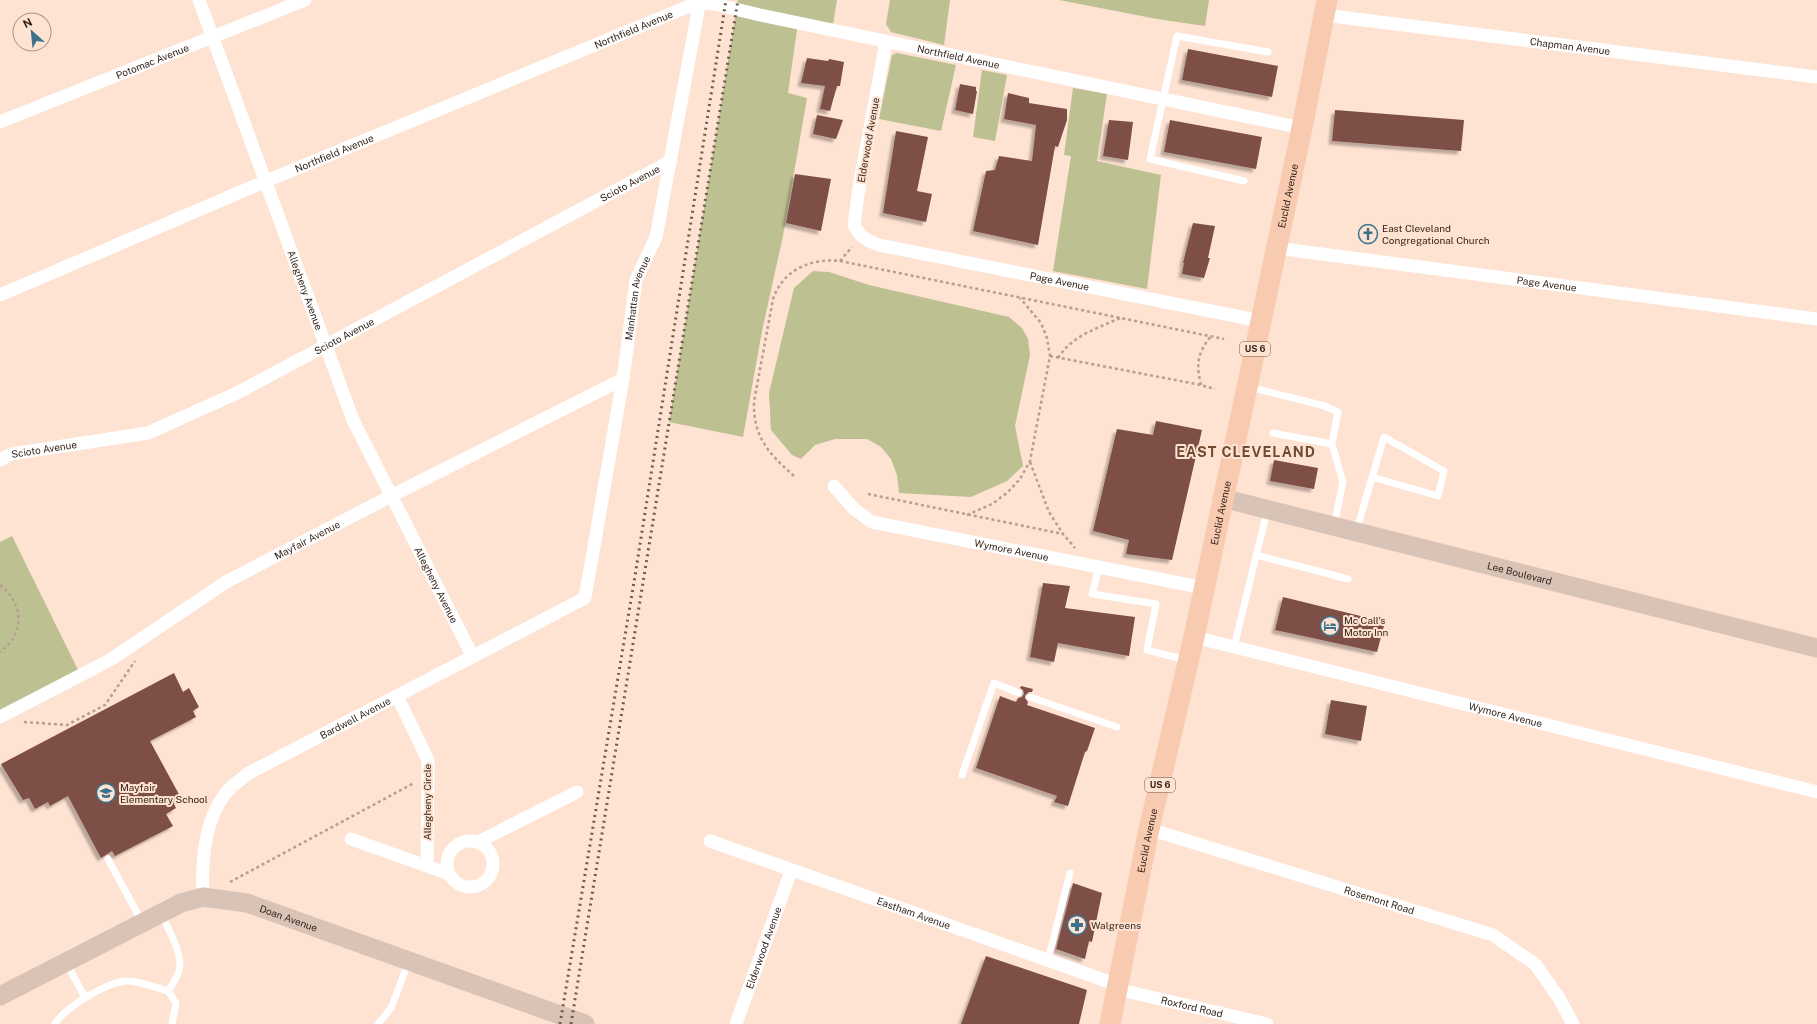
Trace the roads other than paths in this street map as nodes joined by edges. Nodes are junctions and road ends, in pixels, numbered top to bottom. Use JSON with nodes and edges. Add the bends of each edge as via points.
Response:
{"nodes":[{"id":1,"x":199,"y":0,"type":"edge"},
{"id":2,"x":305,"y":0,"type":"edge"},
{"id":3,"x":699,"y":1,"type":"edge"},
{"id":4,"x":1325,"y":8,"type":"edge"},
{"id":5,"x":212,"y":37,"type":"junction"},
{"id":6,"x":886,"y":42,"type":"junction"},
{"id":7,"x":1268,"y":52,"type":"dead end"},
{"id":8,"x":1817,"y":77,"type":"edge"},
{"id":9,"x":1163,"y":99,"type":"junction"},
{"id":10,"x":0,"y":122,"type":"edge"},
{"id":11,"x":1302,"y":128,"type":"junction"},
{"id":12,"x":671,"y":161,"type":"junction"},
{"id":13,"x":1244,"y":181,"type":"dead end"},
{"id":14,"x":264,"y":182,"type":"junction"},
{"id":15,"x":861,"y":236,"type":"joint"},
{"id":16,"x":1276,"y":248,"type":"junction"},
{"id":17,"x":0,"y":295,"type":"edge"},
{"id":18,"x":1817,"y":319,"type":"edge"},
{"id":19,"x":1261,"y":321,"type":"junction"},
{"id":20,"x":326,"y":344,"type":"junction"},
{"id":21,"x":623,"y":379,"type":"junction"},
{"id":22,"x":1247,"y":386,"type":"junction"},
{"id":23,"x":1273,"y":433,"type":"dead end"},
{"id":24,"x":1332,"y":444,"type":"junction"},
{"id":25,"x":0,"y":460,"type":"edge"},
{"id":26,"x":1372,"y":477,"type":"junction"},
{"id":27,"x":834,"y":486,"type":"dead end"},
{"id":28,"x":391,"y":496,"type":"junction"},
{"id":29,"x":1222,"y":498,"type":"junction"},
{"id":30,"x":1267,"y":510,"type":"junction"},
{"id":31,"x":1334,"y":526,"type":"junction"},
{"id":32,"x":1356,"y":532,"type":"junction"},
{"id":33,"x":1256,"y":555,"type":"junction"},
{"id":34,"x":1099,"y":567,"type":"junction"},
{"id":35,"x":1348,"y":579,"type":"dead end"},
{"id":36,"x":1204,"y":588,"type":"junction"},
{"id":37,"x":585,"y":598,"type":"joint"},
{"id":38,"x":1194,"y":637,"type":"junction"},
{"id":39,"x":1234,"y":647,"type":"junction"},
{"id":40,"x":1817,"y":648,"type":"edge"},
{"id":41,"x":473,"y":657,"type":"junction"},
{"id":42,"x":1189,"y":661,"type":"junction"},
{"id":43,"x":1019,"y":693,"type":"dead end"},
{"id":44,"x":397,"y":696,"type":"junction"},
{"id":45,"x":1030,"y":697,"type":"dead end"},
{"id":46,"x":0,"y":717,"type":"edge"},
{"id":47,"x":1117,"y":727,"type":"dead end"},
{"id":48,"x":962,"y":775,"type":"dead end"},
{"id":49,"x":577,"y":792,"type":"dead end"},
{"id":50,"x":1817,"y":792,"type":"edge"},
{"id":51,"x":1149,"y":829,"type":"junction"},
{"id":52,"x":351,"y":839,"type":"dead end"},
{"id":53,"x":710,"y":841,"type":"dead end"},
{"id":54,"x":478,"y":842,"type":"junction"},
{"id":55,"x":108,"y":859,"type":"dead end"},
{"id":56,"x":427,"y":866,"type":"junction"},
{"id":57,"x":791,"y":871,"type":"junction"},
{"id":58,"x":1070,"y":873,"type":"dead end"},
{"id":59,"x":449,"y":874,"type":"junction"},
{"id":60,"x":203,"y":896,"type":"junction"},
{"id":61,"x":161,"y":913,"type":"junction"},
{"id":62,"x":142,"y":922,"type":"junction"},
{"id":63,"x":1048,"y":960,"type":"junction"},
{"id":64,"x":409,"y":961,"type":"junction"},
{"id":65,"x":66,"y":962,"type":"junction"},
{"id":66,"x":1118,"y":987,"type":"junction"},
{"id":67,"x":168,"y":991,"type":"junction"},
{"id":68,"x":0,"y":996,"type":"edge"},
{"id":69,"x":85,"y":998,"type":"junction"},
{"id":70,"x":55,"y":1024,"type":"edge"},
{"id":71,"x":172,"y":1024,"type":"edge"},
{"id":72,"x":378,"y":1024,"type":"edge"},
{"id":73,"x":585,"y":1024,"type":"edge"},
{"id":74,"x":736,"y":1024,"type":"edge"},
{"id":75,"x":1110,"y":1024,"type":"edge"},
{"id":76,"x":1267,"y":1024,"type":"edge"},
{"id":77,"x":1573,"y":1024,"type":"edge"}],
"edges":[{"from":1,"to":5,"type":"street","name":"Allegheny Avenue"},
{"from":2,"to":5,"type":"street","name":"Potomac Avenue"},
{"from":3,"to":6,"type":"street","name":"Northfield Avenue"},
{"from":3,"to":12,"type":"street","name":"Manhattan Avenue"},
{"from":3,"to":14,"type":"street","name":"Northfield Avenue"},
{"from":4,"to":8,"type":"street","name":"Chapman Avenue"},
{"from":4,"to":11,"type":"main road","name":"Euclid Avenue","number":"US 6"},
{"from":5,"to":10,"type":"street","name":"Potomac Avenue"},
{"from":5,"to":14,"type":"street","name":"Allegheny Avenue"},
{"from":6,"to":9,"type":"street","name":"Northfield Avenue"},
{"from":6,"to":15,"type":"street","name":"Elderwood Avenue","via":[[854,226]]},
{"from":7,"to":9,"type":"lane","via":[[1177,36]]},
{"from":9,"to":11,"type":"street","name":"Northfield Avenue"},
{"from":9,"to":13,"type":"lane","via":[[1150,159]]},
{"from":11,"to":16,"type":"main road","name":"Euclid Avenue","number":"US 6"},
{"from":12,"to":20,"type":"street","name":"Scioto Avenue"},
{"from":12,"to":21,"type":"street","name":"Manhattan Avenue","via":[[659,211],[656,237],[636,280]]},
{"from":14,"to":17,"type":"street","name":"Northfield Avenue"},
{"from":14,"to":20,"type":"street","name":"Allegheny Avenue"},
{"from":15,"to":19,"type":"street","name":"Page Avenue","via":[[879,245]]},
{"from":16,"to":18,"type":"street","name":"Page Avenue"},
{"from":16,"to":19,"type":"main road","name":"Euclid Avenue","number":"US 6"},
{"from":19,"to":22,"type":"main road","name":"Euclid Avenue","number":"US 6"},
{"from":20,"to":25,"type":"street","name":"Scioto Avenue","via":[[237,393],[148,433],[11,454]]},
{"from":20,"to":28,"type":"street","name":"Allegheny Avenue","via":[[352,420]]},
{"from":21,"to":28,"type":"street","name":"Mayfair Avenue"},
{"from":21,"to":37,"type":"street","name":"Manhattan Avenue"},
{"from":22,"to":24,"type":"lane","via":[[1325,406],[1338,412]]},
{"from":22,"to":29,"type":"main road","name":"Euclid Avenue","number":"US 6"},
{"from":23,"to":24,"type":"lane"},
{"from":24,"to":31,"type":"lane","via":[[1343,482]]},
{"from":26,"to":26,"type":"lane","via":[[1384,437],[1444,471],[1438,496]]},
{"from":26,"to":32,"type":"lane"},
{"from":27,"to":34,"type":"street","name":"Wymore Avenue","via":[[854,509],[872,522]]},
{"from":28,"to":41,"type":"street","name":"Allegheny Avenue"},
{"from":28,"to":46,"type":"street","name":"Mayfair Avenue","via":[[226,582],[110,660]]},
{"from":29,"to":30,"type":"street","name":"Lee Boulevard"},
{"from":29,"to":36,"type":"main road","name":"Euclid Avenue","number":"US 6"},
{"from":30,"to":31,"type":"street","name":"Lee Boulevard"},
{"from":30,"to":33,"type":"lane"},
{"from":31,"to":32,"type":"street","name":"Lee Boulevard"},
{"from":32,"to":40,"type":"street","name":"Lee Boulevard"},
{"from":33,"to":35,"type":"lane"},
{"from":33,"to":39,"type":"lane"},
{"from":34,"to":36,"type":"street","name":"Wymore Avenue"},
{"from":34,"to":42,"type":"lane","via":[[1092,594],[1156,604],[1147,650]]},
{"from":36,"to":38,"type":"main road","name":"Euclid Avenue","number":"US 6"},
{"from":37,"to":41,"type":"street","name":"Bardwell Avenue"},
{"from":38,"to":39,"type":"street","name":"Wymore Avenue"},
{"from":38,"to":42,"type":"main road","name":"Euclid Avenue","number":"US 6"},
{"from":39,"to":50,"type":"street","name":"Wymore Avenue"},
{"from":41,"to":44,"type":"street","name":"Bardwell Avenue"},
{"from":42,"to":51,"type":"main road","name":"Euclid Avenue","number":"US 6"},
{"from":43,"to":48,"type":"lane","via":[[994,683]]},
{"from":44,"to":56,"type":"street","name":"Allegheny Circle","via":[[428,760]]},
{"from":44,"to":60,"type":"street","name":"Bardwell Avenue","via":[[249,773],[232,787],[216,808],[208,831],[202,876]]},
{"from":45,"to":47,"type":"lane"},
{"from":49,"to":54,"type":"street"},
{"from":51,"to":66,"type":"main road","name":"Euclid Avenue","number":"US 6"},
{"from":51,"to":77,"type":"street","name":"Rosemont Road","via":[[1493,934],[1535,964],[1559,998]]},
{"from":52,"to":56,"type":"street"},
{"from":53,"to":57,"type":"street","name":"Eastham Avenue"},
{"from":54,"to":59,"type":"street","via":[[463,842],[451,851],[447,866]]},
{"from":54,"to":59,"type":"street","via":[[492,857],[493,864],[488,878],[483,883],[468,887],[460,885]]},
{"from":55,"to":62,"type":"lane"},
{"from":56,"to":59,"type":"street"},
{"from":57,"to":63,"type":"street","name":"Eastham Avenue"},
{"from":57,"to":74,"type":"street","name":"Elderwood Avenue"},
{"from":58,"to":63,"type":"lane"},
{"from":60,"to":61,"type":"street","name":"Doan Avenue"},
{"from":60,"to":64,"type":"street","name":"Doan Avenue","via":[[247,903]]},
{"from":61,"to":62,"type":"street","name":"Doan Avenue"},
{"from":61,"to":67,"type":"lane","via":[[180,963],[179,972]]},
{"from":62,"to":65,"type":"street","name":"Doan Avenue"},
{"from":63,"to":66,"type":"street","name":"Eastham Avenue"},
{"from":64,"to":72,"type":"lane","via":[[391,1008]]},
{"from":64,"to":73,"type":"street","name":"Doan Avenue"},
{"from":65,"to":68,"type":"street","name":"Doan Avenue"},
{"from":65,"to":69,"type":"lane"},
{"from":66,"to":75,"type":"main road","name":"Euclid Avenue","number":"US 6"},
{"from":66,"to":76,"type":"street","name":"Roxford Road"},
{"from":67,"to":69,"type":"lane","via":[[127,981],[116,983]]},
{"from":67,"to":71,"type":"lane","via":[[176,1004]]},
{"from":69,"to":70,"type":"lane","via":[[59,1016]]}]}
